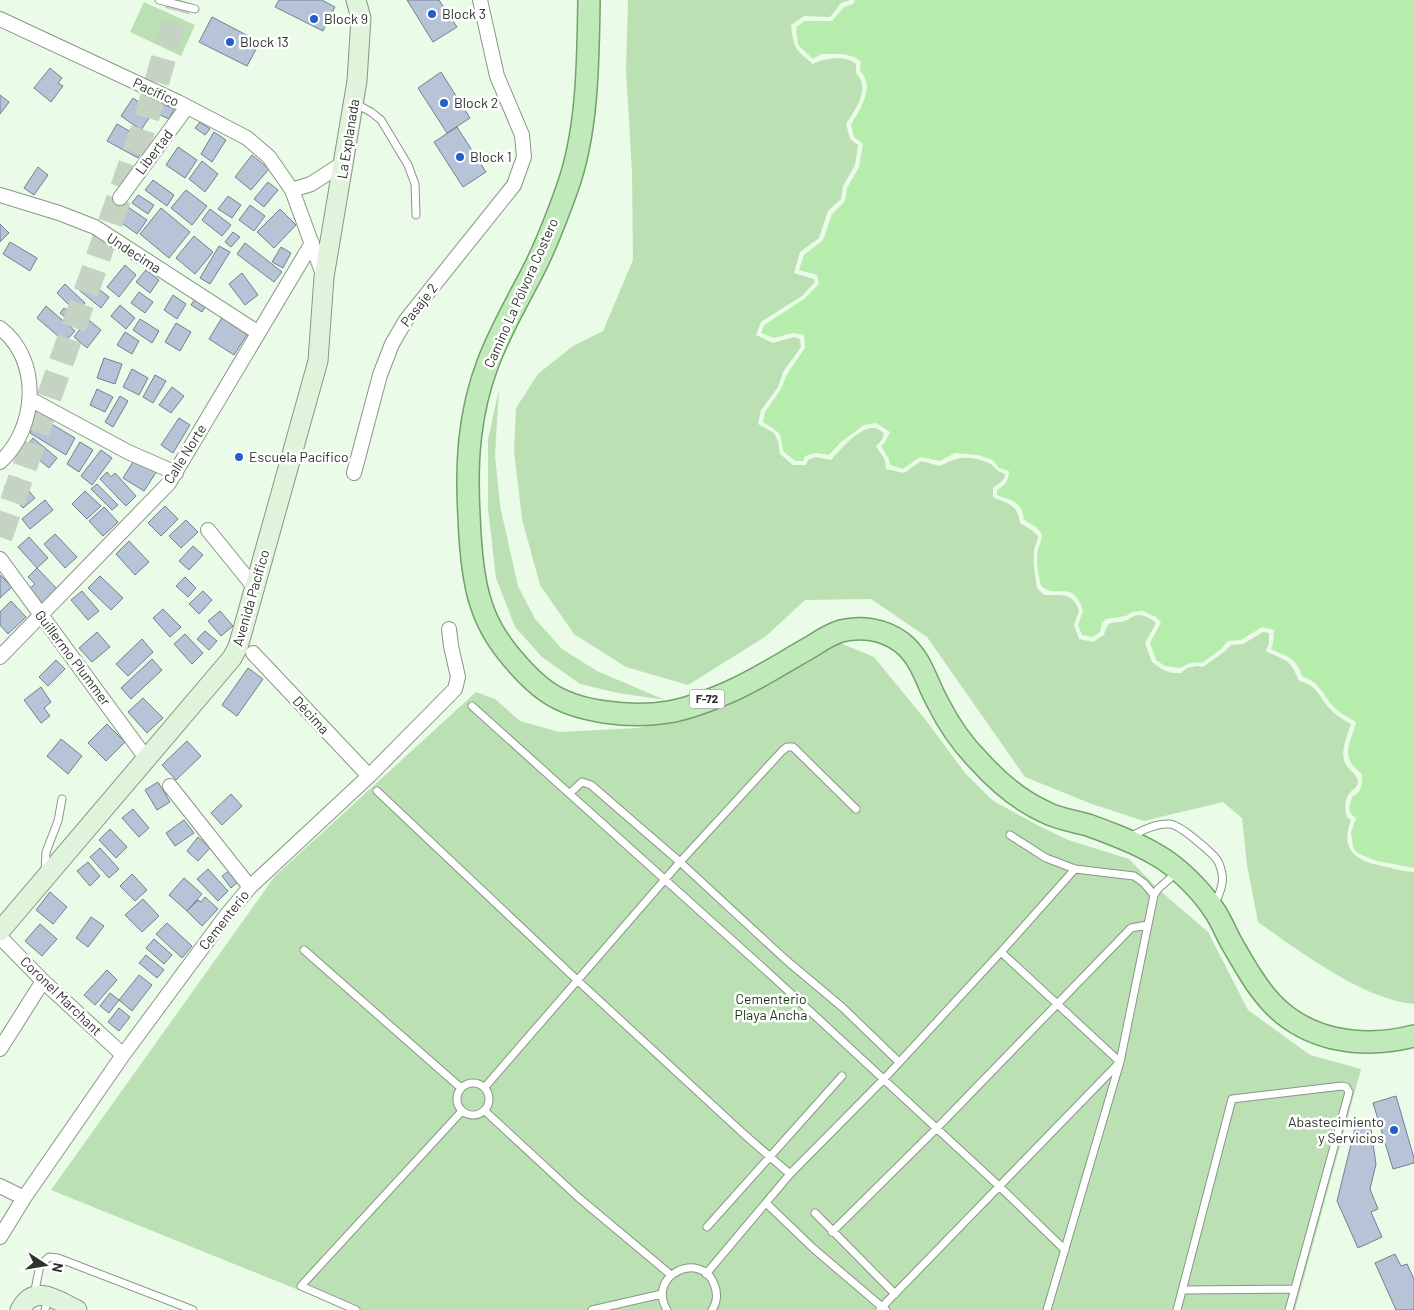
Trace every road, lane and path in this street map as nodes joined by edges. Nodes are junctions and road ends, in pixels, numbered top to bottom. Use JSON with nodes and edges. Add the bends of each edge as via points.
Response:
{"nodes":[{"id":1,"x":159,"y":0,"type":"edge"},
{"id":2,"x":356,"y":0,"type":"edge"},
{"id":3,"x":480,"y":0,"type":"edge"},
{"id":4,"x":589,"y":0,"type":"edge"},
{"id":5,"x":195,"y":9,"type":"dead end"},
{"id":6,"x":0,"y":19,"type":"edge"},
{"id":7,"x":354,"y":103,"type":"junction"},
{"id":8,"x":187,"y":107,"type":"junction"},
{"id":9,"x":345,"y":162,"type":"junction"},
{"id":10,"x":292,"y":190,"type":"junction"},
{"id":11,"x":0,"y":195,"type":"edge"},
{"id":12,"x":120,"y":198,"type":"dead end"},
{"id":13,"x":416,"y":215,"type":"dead end"},
{"id":14,"x":312,"y":243,"type":"junction"},
{"id":15,"x":324,"y":277,"type":"junction"},
{"id":16,"x":0,"y":328,"type":"edge"},
{"id":17,"x":258,"y":332,"type":"junction"},
{"id":18,"x":30,"y":399,"type":"junction"},
{"id":19,"x":0,"y":462,"type":"edge"},
{"id":20,"x":176,"y":473,"type":"junction"},
{"id":21,"x":354,"y":473,"type":"dead end"},
{"id":22,"x":208,"y":530,"type":"dead end"},
{"id":23,"x":0,"y":559,"type":"edge"},
{"id":24,"x":255,"y":588,"type":"junction"},
{"id":25,"x":40,"y":615,"type":"junction"},
{"id":26,"x":449,"y":629,"type":"dead end"},
{"id":27,"x":253,"y":653,"type":"dead end"},
{"id":28,"x":0,"y":657,"type":"edge"},
{"id":29,"x":472,"y":706,"type":"dead end"},
{"id":30,"x":146,"y":758,"type":"junction"},
{"id":31,"x":369,"y":776,"type":"junction"},
{"id":32,"x":170,"y":786,"type":"dead end"},
{"id":33,"x":377,"y":791,"type":"dead end"},
{"id":34,"x":570,"y":793,"type":"junction"},
{"id":35,"x":62,"y":799,"type":"dead end"},
{"id":36,"x":856,"y":809,"type":"dead end"},
{"id":37,"x":1010,"y":836,"type":"dead end"},
{"id":38,"x":1125,"y":840,"type":"junction"},
{"id":39,"x":680,"y":862,"type":"junction"},
{"id":40,"x":1075,"y":869,"type":"junction"},
{"id":41,"x":1178,"y":871,"type":"junction"},
{"id":42,"x":45,"y":878,"type":"junction"},
{"id":43,"x":666,"y":879,"type":"junction"},
{"id":44,"x":250,"y":886,"type":"junction"},
{"id":45,"x":1154,"y":895,"type":"junction"},
{"id":46,"x":1214,"y":909,"type":"junction"},
{"id":47,"x":1147,"y":925,"type":"junction"},
{"id":48,"x":0,"y":931,"type":"edge"},
{"id":49,"x":0,"y":937,"type":"edge"},
{"id":50,"x":304,"y":950,"type":"dead end"},
{"id":51,"x":1001,"y":952,"type":"junction"},
{"id":52,"x":577,"y":980,"type":"junction"},
{"id":53,"x":43,"y":981,"type":"junction"},
{"id":54,"x":1057,"y":1003,"type":"junction"},
{"id":55,"x":1414,"y":1036,"type":"edge"},
{"id":56,"x":0,"y":1049,"type":"edge"},
{"id":57,"x":123,"y":1055,"type":"junction"},
{"id":58,"x":899,"y":1062,"type":"junction"},
{"id":59,"x":1120,"y":1062,"type":"junction"},
{"id":60,"x":842,"y":1076,"type":"dead end"},
{"id":61,"x":883,"y":1080,"type":"junction"},
{"id":62,"x":485,"y":1087,"type":"junction"},
{"id":63,"x":460,"y":1088,"type":"junction"},
{"id":64,"x":462,"y":1111,"type":"junction"},
{"id":65,"x":484,"y":1111,"type":"junction"},
{"id":66,"x":936,"y":1129,"type":"junction"},
{"id":67,"x":769,"y":1156,"type":"junction"},
{"id":68,"x":790,"y":1174,"type":"junction"},
{"id":69,"x":0,"y":1186,"type":"edge"},
{"id":70,"x":998,"y":1186,"type":"junction"},
{"id":71,"x":24,"y":1198,"type":"junction"},
{"id":72,"x":766,"y":1203,"type":"junction"},
{"id":73,"x":815,"y":1214,"type":"dead end"},
{"id":74,"x":707,"y":1227,"type":"dead end"},
{"id":75,"x":832,"y":1232,"type":"junction"},
{"id":76,"x":0,"y":1237,"type":"edge"},
{"id":77,"x":1065,"y":1250,"type":"junction"},
{"id":78,"x":706,"y":1274,"type":"junction"},
{"id":79,"x":671,"y":1275,"type":"junction"},
{"id":80,"x":1294,"y":1289,"type":"junction"},
{"id":81,"x":1184,"y":1290,"type":"junction"},
{"id":82,"x":662,"y":1294,"type":"junction"},
{"id":83,"x":895,"y":1294,"type":"junction"},
{"id":84,"x":43,"y":1301,"type":"edge"},
{"id":85,"x":882,"y":1309,"type":"edge"},
{"id":86,"x":20,"y":1310,"type":"edge"},
{"id":87,"x":78,"y":1310,"type":"edge"},
{"id":88,"x":193,"y":1310,"type":"edge"},
{"id":89,"x":356,"y":1310,"type":"edge"},
{"id":90,"x":592,"y":1310,"type":"edge"},
{"id":91,"x":667,"y":1310,"type":"edge"},
{"id":92,"x":712,"y":1310,"type":"edge"},
{"id":93,"x":1047,"y":1310,"type":"edge"},
{"id":94,"x":1177,"y":1310,"type":"edge"},
{"id":95,"x":1289,"y":1310,"type":"edge"}],
"edges":[{"from":1,"to":5,"type":"lane"},
{"from":2,"to":7,"type":"street","name":"La Explanada","via":[[361,18],[361,42]]},
{"from":3,"to":21,"type":"street","name":"Pasaje 2","via":[[497,76],[522,134],[524,157],[514,185],[406,320],[392,344],[380,375]]},
{"from":4,"to":38,"type":"main road","name":"Camino La Pólvora Costero","number":"F-72","via":[[584,106],[568,188],[535,268],[487,366],[471,425],[467,485],[475,577],[480,602],[502,647],[526,674],[547,692],[565,701],[611,713],[647,714],[668,712],[731,691],[834,633],[855,628],[877,630],[912,652],[948,721],[975,756],[1000,781],[1046,813]]},
{"from":6,"to":8,"type":"street","name":"Pacífico"},
{"from":7,"to":9,"type":"street","name":"La Explanada"},
{"from":7,"to":13,"type":"lane","via":[[381,120],[408,165],[415,184]]},
{"from":8,"to":10,"type":"street","name":"Pacífico","via":[[247,138],[270,156]]},
{"from":8,"to":12,"type":"street","name":"Libertad"},
{"from":9,"to":10,"type":"street","via":[[311,184]]},
{"from":9,"to":15,"type":"street","name":"La Explanada"},
{"from":10,"to":14,"type":"street","name":"Pacífico"},
{"from":11,"to":17,"type":"street","name":"Undecima","via":[[95,227]]},
{"from":14,"to":15,"type":"street","name":"Pacífico"},
{"from":14,"to":17,"type":"street","name":"Calle Norte"},
{"from":15,"to":24,"type":"street","name":"Avenida Pacífico","via":[[318,361]]},
{"from":16,"to":18,"type":"street","via":[[18,350],[28,373]]},
{"from":17,"to":20,"type":"street","name":"Calle Norte"},
{"from":18,"to":19,"type":"street","via":[[24,427],[10,453]]},
{"from":18,"to":20,"type":"street","via":[[128,452]]},
{"from":20,"to":25,"type":"street","name":"Calle Norte"},
{"from":22,"to":24,"type":"street"},
{"from":23,"to":25,"type":"street","name":"Guillermo Plummer"},
{"from":24,"to":30,"type":"street","name":"Avenida Pacífico","via":[[232,658]]},
{"from":25,"to":28,"type":"street","name":"Calle Norte"},
{"from":25,"to":30,"type":"street","name":"Guillermo Plummer"},
{"from":26,"to":31,"type":"street","name":"Cementerio","via":[[458,678],[455,689]]},
{"from":27,"to":31,"type":"street","name":"Décima"},
{"from":29,"to":34,"type":"lane"},
{"from":30,"to":42,"type":"street","name":"Avenida Pacífico"},
{"from":31,"to":44,"type":"street","name":"Cementerio"},
{"from":32,"to":44,"type":"street"},
{"from":33,"to":52,"type":"lane"},
{"from":34,"to":39,"type":"lane","via":[[582,782],[587,782]]},
{"from":34,"to":43,"type":"lane"},
{"from":35,"to":42,"type":"lane","via":[[58,821],[46,852]]},
{"from":36,"to":39,"type":"lane","via":[[793,747],[787,747]]},
{"from":37,"to":40,"type":"lane","via":[[1046,858]]},
{"from":38,"to":41,"type":"main road","name":"Camino La Pólvora Costero","number":"F-72","via":[[1156,854]]},
{"from":38,"to":46,"type":"lane","via":[[1138,832],[1172,824],[1185,832],[1215,857],[1222,873]]},
{"from":39,"to":43,"type":"lane"},
{"from":39,"to":58,"type":"lane","via":[[786,960],[842,1006]]},
{"from":40,"to":45,"type":"lane","via":[[1134,876]]},
{"from":40,"to":51,"type":"lane"},
{"from":41,"to":45,"type":"lane"},
{"from":41,"to":46,"type":"main road","name":"Camino La Pólvora Costero","number":"F-72"},
{"from":42,"to":48,"type":"street","name":"Avenida Pacífico"},
{"from":43,"to":52,"type":"lane"},
{"from":43,"to":61,"type":"lane"},
{"from":44,"to":57,"type":"street","name":"Cementerio"},
{"from":45,"to":47,"type":"lane"},
{"from":46,"to":55,"type":"main road","name":"Camino La Pólvora Costero","number":"F-72","via":[[1263,995],[1295,1022],[1324,1035],[1355,1042],[1390,1041]]},
{"from":47,"to":54,"type":"lane","via":[[1131,928]]},
{"from":47,"to":59,"type":"lane"},
{"from":49,"to":53,"type":"street","name":"Coronel Marchant"},
{"from":50,"to":63,"type":"lane"},
{"from":51,"to":54,"type":"lane"},
{"from":51,"to":58,"type":"lane"},
{"from":52,"to":62,"type":"lane"},
{"from":52,"to":67,"type":"lane"},
{"from":53,"to":56,"type":"street"},
{"from":53,"to":57,"type":"street","name":"Coronel Marchant"},
{"from":54,"to":59,"type":"lane"},
{"from":54,"to":66,"type":"lane"},
{"from":57,"to":71,"type":"street","name":"Cementerio"},
{"from":58,"to":61,"type":"lane"},
{"from":59,"to":70,"type":"lane"},
{"from":59,"to":77,"type":"lane"},
{"from":60,"to":67,"type":"lane"},
{"from":61,"to":66,"type":"lane"},
{"from":61,"to":68,"type":"lane"},
{"from":62,"to":63,"type":"lane","via":[[472,1082]]},
{"from":62,"to":65,"type":"lane","via":[[490,1099]]},
{"from":63,"to":64,"type":"lane","via":[[457,1100]]},
{"from":64,"to":65,"type":"lane","via":[[473,1115]]},
{"from":64,"to":89,"type":"lane","via":[[301,1286]]},
{"from":65,"to":79,"type":"lane","via":[[579,1198]]},
{"from":66,"to":70,"type":"lane"},
{"from":66,"to":75,"type":"lane"},
{"from":67,"to":68,"type":"lane"},
{"from":67,"to":74,"type":"lane"},
{"from":68,"to":72,"type":"lane"},
{"from":69,"to":71,"type":"street"},
{"from":70,"to":77,"type":"lane"},
{"from":70,"to":83,"type":"lane"},
{"from":71,"to":76,"type":"street","name":"Cementerio"},
{"from":72,"to":78,"type":"lane"},
{"from":72,"to":85,"type":"lane"},
{"from":73,"to":75,"type":"lane"},
{"from":75,"to":83,"type":"lane"},
{"from":77,"to":93,"type":"lane"},
{"from":78,"to":79,"type":"lane","via":[[690,1267]]},
{"from":78,"to":92,"type":"lane","via":[[713,1280],[716,1290]]},
{"from":79,"to":82,"type":"lane"},
{"from":80,"to":81,"type":"lane"},
{"from":80,"to":81,"type":"lane","via":[[1349,1092],[1342,1086],[1232,1098]]},
{"from":80,"to":95,"type":"lane"},
{"from":81,"to":94,"type":"lane"},
{"from":82,"to":90,"type":"lane"},
{"from":82,"to":91,"type":"lane"},
{"from":83,"to":85,"type":"lane"},
{"from":84,"to":86,"type":"street","via":[[26,1299]]},
{"from":84,"to":87,"type":"street"},
{"from":84,"to":88,"type":"lane","via":[[40,1265],[48,1257]]}]}
